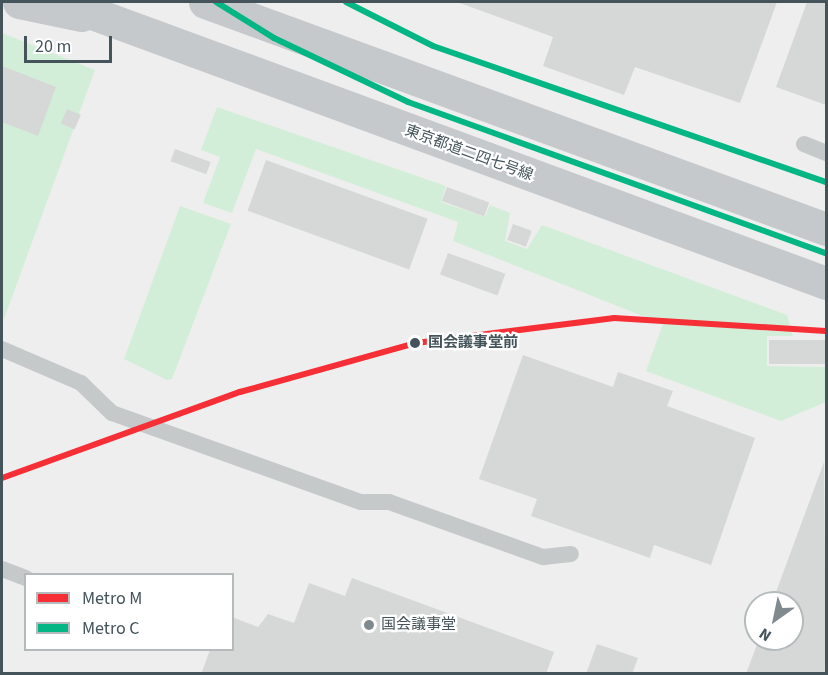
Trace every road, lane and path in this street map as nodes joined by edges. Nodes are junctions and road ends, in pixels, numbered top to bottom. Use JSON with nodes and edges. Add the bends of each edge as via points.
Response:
{"nodes":[{"id":1,"x":19,"y":2,"type":"edge"},
{"id":2,"x":62,"y":2,"type":"edge"},
{"id":3,"x":205,"y":2,"type":"edge"},
{"id":4,"x":113,"y":22,"type":"junction"},
{"id":5,"x":804,"y":144,"type":"dead end"},
{"id":6,"x":826,"y":153,"type":"edge"},
{"id":7,"x":826,"y":229,"type":"edge"},
{"id":8,"x":826,"y":282,"type":"edge"},
{"id":9,"x":2,"y":349,"type":"edge"},
{"id":10,"x":571,"y":554,"type":"dead end"},
{"id":11,"x":2,"y":569,"type":"edge"},
{"id":12,"x":24,"y":577,"type":"edge"}],
"edges":[{"from":1,"to":4,"type":"main road","name":"東京都道二四七号線"},
{"from":2,"to":4,"type":"main road","name":"東京都道二四七号線"},
{"from":3,"to":7,"type":"main road"},
{"from":4,"to":8,"type":"main road","name":"東京都道二四七号線"},
{"from":5,"to":6,"type":"lane"},
{"from":9,"to":10,"type":"lane","via":[[81,383],[112,412],[361,502],[389,502],[543,557]]},
{"from":11,"to":12,"type":"lane"}]}
